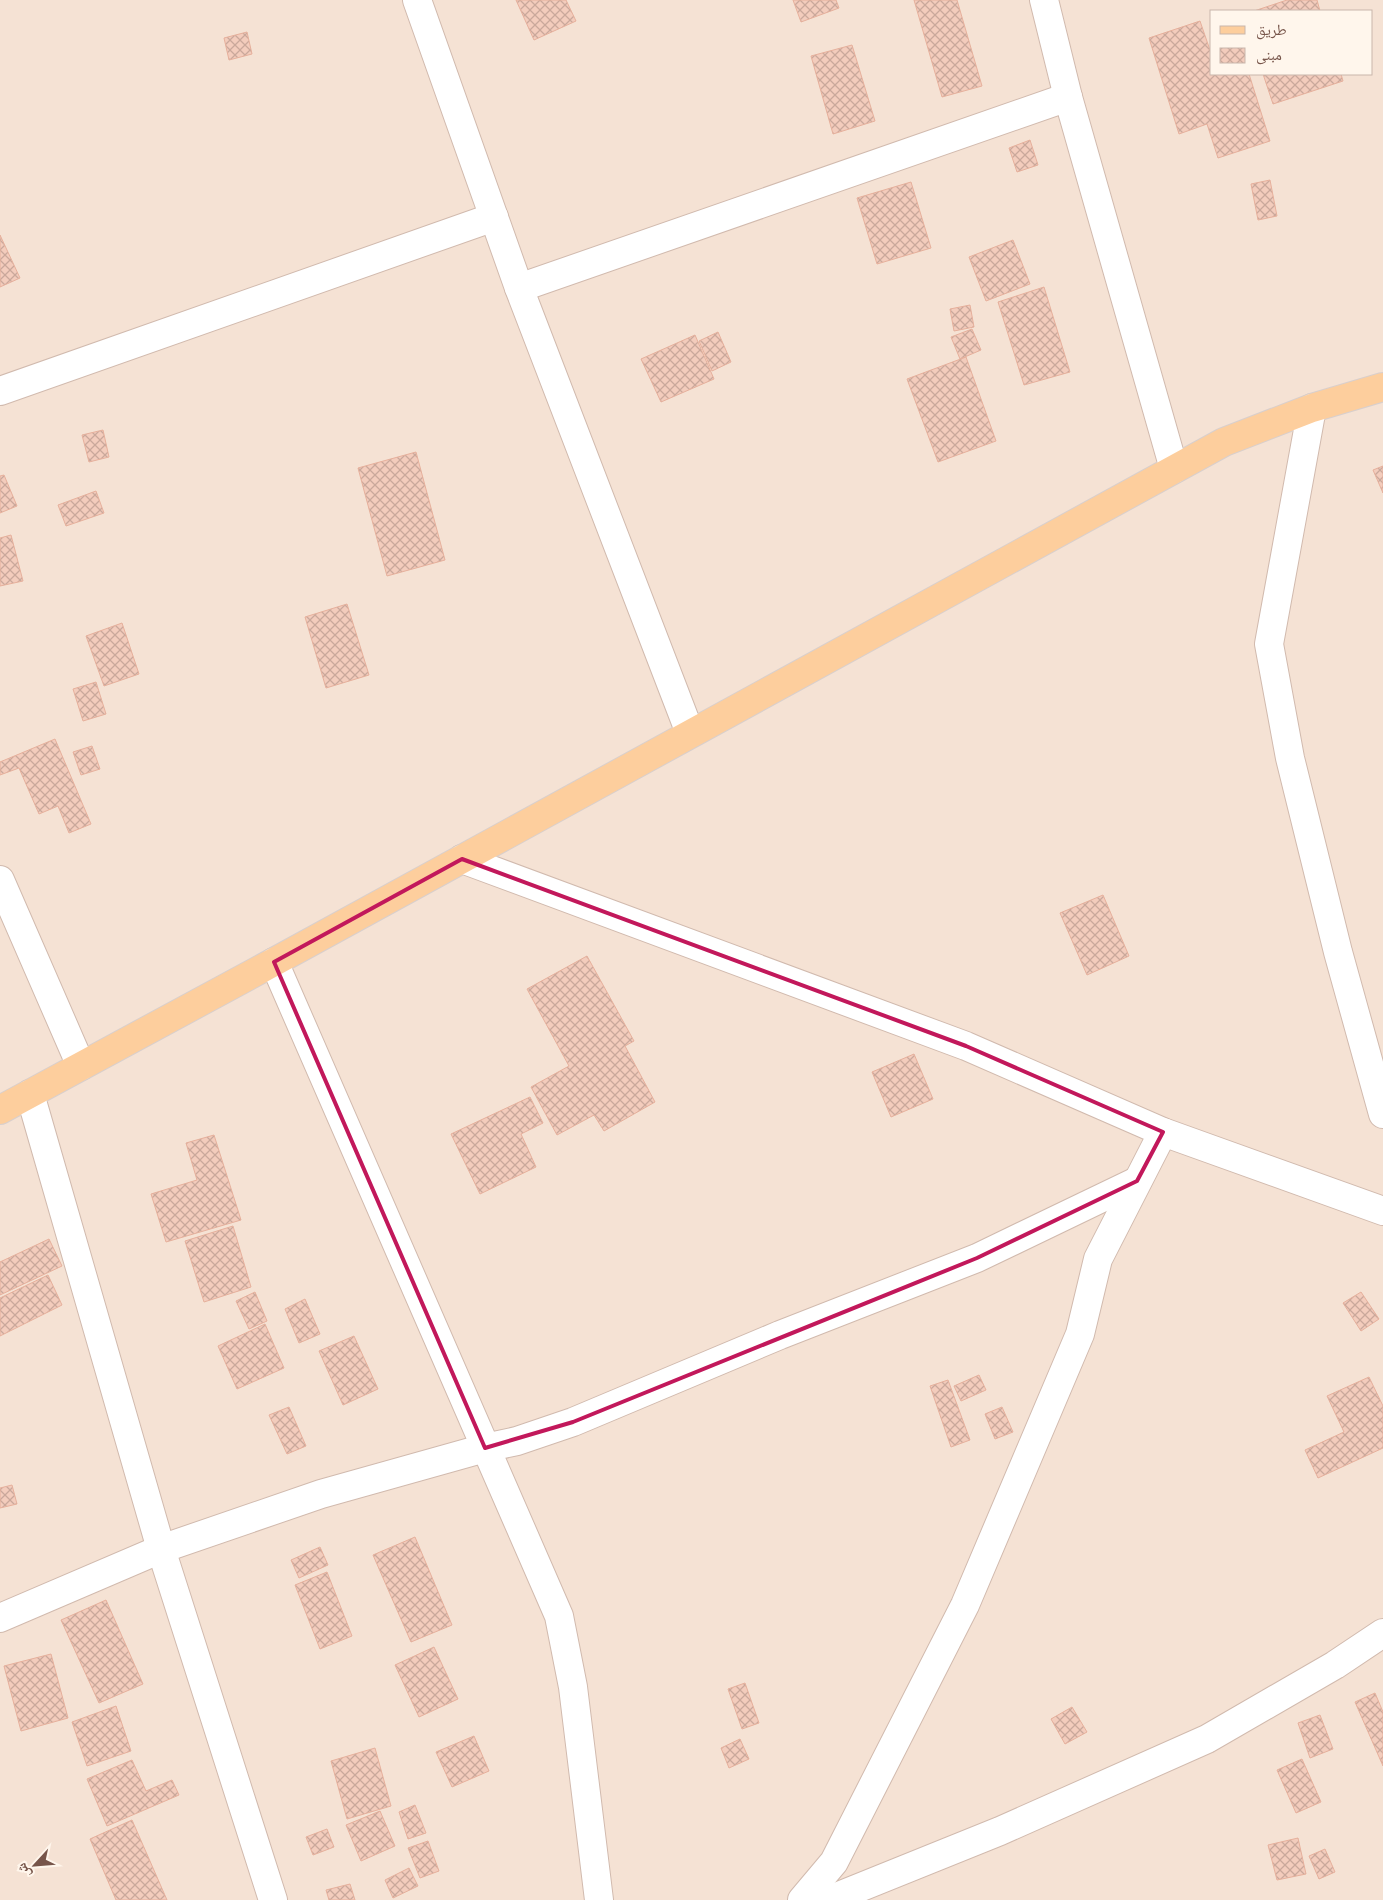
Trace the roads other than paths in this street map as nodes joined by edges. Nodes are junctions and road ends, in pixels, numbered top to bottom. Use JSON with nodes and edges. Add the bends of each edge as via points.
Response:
{"nodes":[{"id":1,"x":417,"y":0,"type":"edge"},
{"id":2,"x":1044,"y":0,"type":"edge"},
{"id":3,"x":1068,"y":96,"type":"junction"},
{"id":4,"x":494,"y":217,"type":"junction"},
{"id":5,"x":519,"y":288,"type":"junction"},
{"id":6,"x":1383,"y":387,"type":"edge"},
{"id":7,"x":0,"y":392,"type":"edge"},
{"id":8,"x":1312,"y":408,"type":"junction"},
{"id":9,"x":1174,"y":469,"type":"junction"},
{"id":10,"x":690,"y":733,"type":"junction"},
{"id":11,"x":462,"y":859,"type":"junction"},
{"id":12,"x":0,"y":880,"type":"edge"},
{"id":13,"x":274,"y":962,"type":"junction"},
{"id":14,"x":82,"y":1066,"type":"junction"},
{"id":15,"x":30,"y":1094,"type":"junction"},
{"id":16,"x":0,"y":1110,"type":"edge"},
{"id":17,"x":1383,"y":1114,"type":"edge"},
{"id":18,"x":1163,"y":1132,"type":"junction"},
{"id":19,"x":1137,"y":1180,"type":"junction"},
{"id":20,"x":1383,"y":1212,"type":"edge"},
{"id":21,"x":485,"y":1448,"type":"junction"},
{"id":22,"x":161,"y":1549,"type":"junction"},
{"id":23,"x":0,"y":1618,"type":"edge"},
{"id":24,"x":1383,"y":1633,"type":"edge"},
{"id":25,"x":273,"y":1900,"type":"edge"},
{"id":26,"x":599,"y":1900,"type":"edge"},
{"id":27,"x":802,"y":1900,"type":"edge"},
{"id":28,"x":829,"y":1900,"type":"edge"}],
"edges":[{"from":1,"to":4,"type":"street"},
{"from":2,"to":3,"type":"street"},
{"from":3,"to":5,"type":"street"},
{"from":3,"to":9,"type":"street"},
{"from":4,"to":5,"type":"street"},
{"from":4,"to":7,"type":"street"},
{"from":5,"to":10,"type":"street"},
{"from":6,"to":8,"type":"main road"},
{"from":8,"to":9,"type":"main road","via":[[1224,442]]},
{"from":8,"to":17,"type":"street","via":[[1269,644],[1290,758],[1338,952]]},
{"from":9,"to":10,"type":"main road"},
{"from":10,"to":11,"type":"main road"},
{"from":11,"to":13,"type":"main road"},
{"from":11,"to":18,"type":"street","via":[[966,1046]]},
{"from":12,"to":14,"type":"street"},
{"from":13,"to":14,"type":"main road"},
{"from":13,"to":21,"type":"street"},
{"from":14,"to":15,"type":"main road"},
{"from":15,"to":16,"type":"main road"},
{"from":15,"to":22,"type":"street"},
{"from":18,"to":19,"type":"street"},
{"from":18,"to":20,"type":"street"},
{"from":19,"to":21,"type":"street","via":[[977,1258],[573,1422]]},
{"from":19,"to":27,"type":"street","via":[[1098,1259],[1080,1334],[965,1605],[834,1862]]},
{"from":21,"to":22,"type":"street","via":[[321,1494]]},
{"from":21,"to":26,"type":"street","via":[[559,1616],[573,1687]]},
{"from":22,"to":23,"type":"street"},
{"from":22,"to":25,"type":"street"},
{"from":24,"to":28,"type":"street","via":[[1207,1738],[1000,1831]]}]}
